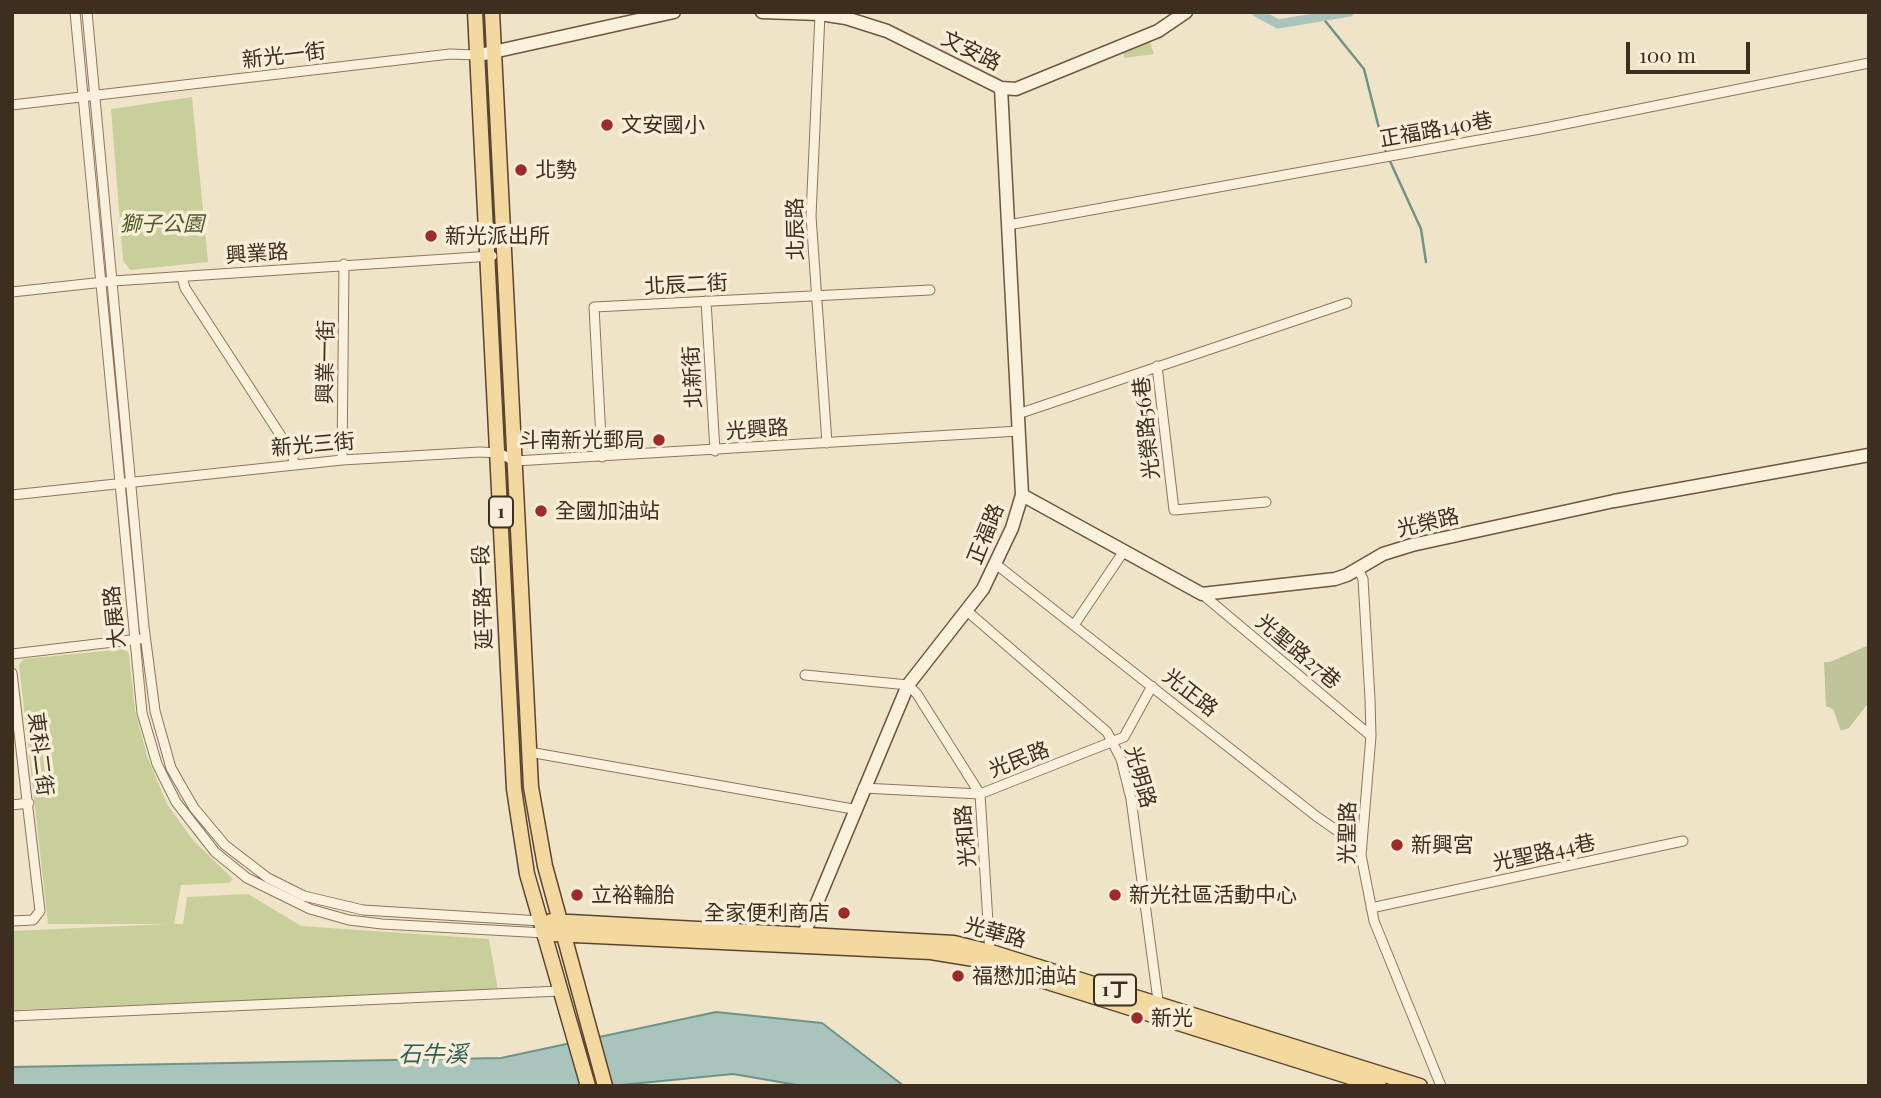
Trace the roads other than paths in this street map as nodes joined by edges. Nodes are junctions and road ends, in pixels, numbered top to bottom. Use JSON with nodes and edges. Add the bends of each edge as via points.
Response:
{"nodes":[{"id":1,"x":75,"y":12,"type":"edge"},
{"id":2,"x":87,"y":12,"type":"edge"},
{"id":3,"x":475,"y":12,"type":"edge"},
{"id":4,"x":492,"y":12,"type":"edge"},
{"id":5,"x":674,"y":12,"type":"edge"},
{"id":6,"x":762,"y":12,"type":"edge"},
{"id":7,"x":1186,"y":12,"type":"edge"},
{"id":8,"x":820,"y":14,"type":"edge"},
{"id":9,"x":494,"y":54,"type":"junction"},
{"id":10,"x":477,"y":55,"type":"junction"},
{"id":11,"x":1869,"y":64,"type":"edge"},
{"id":12,"x":1002,"y":88,"type":"junction"},
{"id":13,"x":95,"y":95,"type":"junction"},
{"id":14,"x":82,"y":97,"type":"junction"},
{"id":15,"x":12,"y":105,"type":"edge"},
{"id":16,"x":1008,"y":225,"type":"junction"},
{"id":17,"x":505,"y":255,"type":"junction"},
{"id":18,"x":488,"y":256,"type":"junction"},
{"id":19,"x":344,"y":264,"type":"junction"},
{"id":20,"x":182,"y":277,"type":"junction"},
{"id":21,"x":113,"y":281,"type":"junction"},
{"id":22,"x":101,"y":282,"type":"junction"},
{"id":23,"x":930,"y":290,"type":"dead end"},
{"id":24,"x":12,"y":292,"type":"edge"},
{"id":25,"x":816,"y":296,"type":"junction"},
{"id":26,"x":706,"y":301,"type":"junction"},
{"id":27,"x":1347,"y":303,"type":"dead end"},
{"id":28,"x":1157,"y":366,"type":"junction"},
{"id":29,"x":1018,"y":414,"type":"junction"},
{"id":30,"x":1019,"y":431,"type":"junction"},
{"id":31,"x":827,"y":443,"type":"junction"},
{"id":32,"x":715,"y":451,"type":"junction"},
{"id":33,"x":499,"y":453,"type":"junction"},
{"id":34,"x":1869,"y":455,"type":"edge"},
{"id":35,"x":602,"y":457,"type":"junction"},
{"id":36,"x":342,"y":460,"type":"junction"},
{"id":37,"x":515,"y":461,"type":"junction"},
{"id":38,"x":294,"y":464,"type":"junction"},
{"id":39,"x":131,"y":481,"type":"junction"},
{"id":40,"x":120,"y":482,"type":"junction"},
{"id":41,"x":12,"y":495,"type":"edge"},
{"id":42,"x":1022,"y":495,"type":"junction"},
{"id":43,"x":1266,"y":502,"type":"dead end"},
{"id":44,"x":1124,"y":551,"type":"junction"},
{"id":45,"x":997,"y":565,"type":"junction"},
{"id":46,"x":521,"y":569,"type":"junction"},
{"id":47,"x":1357,"y":569,"type":"junction"},
{"id":48,"x":503,"y":570,"type":"junction"},
{"id":49,"x":1202,"y":594,"type":"junction"},
{"id":50,"x":967,"y":611,"type":"junction"},
{"id":51,"x":1074,"y":625,"type":"junction"},
{"id":52,"x":135,"y":639,"type":"junction"},
{"id":53,"x":146,"y":639,"type":"junction"},
{"id":54,"x":12,"y":654,"type":"edge"},
{"id":55,"x":12,"y":673,"type":"edge"},
{"id":56,"x":526,"y":675,"type":"junction"},
{"id":57,"x":805,"y":675,"type":"dead end"},
{"id":58,"x":507,"y":676,"type":"junction"},
{"id":59,"x":908,"y":685,"type":"junction"},
{"id":60,"x":1152,"y":686,"type":"junction"},
{"id":61,"x":1371,"y":736,"type":"junction"},
{"id":62,"x":1112,"y":743,"type":"junction"},
{"id":63,"x":529,"y":752,"type":"junction"},
{"id":64,"x":863,"y":788,"type":"junction"},
{"id":65,"x":980,"y":794,"type":"junction"},
{"id":66,"x":29,"y":803,"type":"junction"},
{"id":67,"x":12,"y":805,"type":"edge"},
{"id":68,"x":853,"y":810,"type":"junction"},
{"id":69,"x":1683,"y":841,"type":"dead end"},
{"id":70,"x":1362,"y":848,"type":"junction"},
{"id":71,"x":1371,"y":908,"type":"junction"},
{"id":72,"x":12,"y":921,"type":"edge"},
{"id":73,"x":543,"y":927,"type":"junction"},
{"id":74,"x":561,"y":928,"type":"junction"},
{"id":75,"x":801,"y":940,"type":"junction"},
{"id":76,"x":989,"y":957,"type":"junction"},
{"id":77,"x":560,"y":991,"type":"junction"},
{"id":78,"x":1159,"y":1010,"type":"junction"},
{"id":79,"x":12,"y":1016,"type":"edge"},
{"id":80,"x":1261,"y":1042,"type":"junction"},
{"id":81,"x":588,"y":1086,"type":"edge"},
{"id":82,"x":605,"y":1086,"type":"edge"},
{"id":83,"x":1379,"y":1086,"type":"edge"},
{"id":84,"x":1420,"y":1086,"type":"edge"},
{"id":85,"x":1441,"y":1086,"type":"edge"}],
"edges":[{"from":1,"to":14,"type":"street","name":"大展路"},
{"from":2,"to":13,"type":"street","name":"大展路"},
{"from":3,"to":10,"type":"main road","name":"延平路一段","number":"1"},
{"from":4,"to":9,"type":"main road","name":"延平路一段","number":"1"},
{"from":5,"to":9,"type":"street"},
{"from":6,"to":8,"type":"street","name":"文安路"},
{"from":7,"to":12,"type":"street","via":[[1158,31],[1083,62],[1016,89]]},
{"from":8,"to":12,"type":"street","name":"文安路","via":[[887,31]]},
{"from":8,"to":25,"type":"street","name":"北辰路","via":[[811,216]]},
{"from":9,"to":10,"type":"street"},
{"from":9,"to":17,"type":"main road","name":"延平路一段","number":"1"},
{"from":10,"to":13,"type":"street","name":"新光一街","via":[[450,54]]},
{"from":10,"to":18,"type":"main road","name":"延平路一段","number":"1"},
{"from":11,"to":16,"type":"street","name":"正福路140巷"},
{"from":12,"to":16,"type":"street","name":"正福路"},
{"from":13,"to":14,"type":"street","name":"新光一街"},
{"from":13,"to":21,"type":"street","name":"大展路"},
{"from":14,"to":15,"type":"street","name":"新光一街"},
{"from":14,"to":22,"type":"street","name":"大展路"},
{"from":16,"to":29,"type":"street","name":"正福路"},
{"from":17,"to":18,"type":"street","name":"興業路"},
{"from":17,"to":37,"type":"main road","name":"延平路一段","number":"1"},
{"from":18,"to":19,"type":"street","name":"興業路"},
{"from":18,"to":33,"type":"main road","name":"延平路一段","number":"1"},
{"from":19,"to":20,"type":"street","name":"興業路"},
{"from":19,"to":36,"type":"street","name":"興業一街"},
{"from":20,"to":21,"type":"street","name":"興業路"},
{"from":20,"to":38,"type":"street","via":[[292,453]]},
{"from":21,"to":22,"type":"street","name":"興業路"},
{"from":21,"to":39,"type":"street","name":"大展路"},
{"from":22,"to":24,"type":"street","name":"興業路"},
{"from":22,"to":40,"type":"street","name":"大展路"},
{"from":23,"to":25,"type":"street","name":"北辰二街"},
{"from":25,"to":26,"type":"street","name":"北辰二街"},
{"from":25,"to":31,"type":"street","name":"北辰路"},
{"from":26,"to":32,"type":"street","name":"北新街"},
{"from":26,"to":35,"type":"street","name":"北辰二街","via":[[594,307]]},
{"from":27,"to":28,"type":"street","name":"光榮路56巷"},
{"from":28,"to":29,"type":"street"},
{"from":28,"to":43,"type":"street","name":"光榮路56巷","via":[[1174,510]]},
{"from":29,"to":30,"type":"street","name":"正福路"},
{"from":30,"to":31,"type":"street","name":"光興路"},
{"from":30,"to":42,"type":"street","name":"正福路"},
{"from":31,"to":32,"type":"street","name":"光興路"},
{"from":32,"to":35,"type":"street","name":"光興路"},
{"from":33,"to":36,"type":"street","name":"新光三街"},
{"from":33,"to":37,"type":"street","name":"光興路"},
{"from":33,"to":48,"type":"main road","name":"延平路一段","number":"1"},
{"from":34,"to":47,"type":"street","name":"光榮路","via":[[1614,501],[1412,545]]},
{"from":35,"to":37,"type":"street","name":"光興路"},
{"from":36,"to":38,"type":"street","name":"新光三街"},
{"from":37,"to":46,"type":"main road","name":"延平路一段","number":"1"},
{"from":38,"to":39,"type":"street","name":"新光三街"},
{"from":39,"to":40,"type":"street","name":"新光三街"},
{"from":39,"to":53,"type":"street","name":"大展路"},
{"from":40,"to":41,"type":"street","name":"新光三街"},
{"from":40,"to":52,"type":"street","name":"大展路"},
{"from":42,"to":44,"type":"street"},
{"from":42,"to":45,"type":"street","name":"正福路"},
{"from":44,"to":49,"type":"street"},
{"from":44,"to":51,"type":"street"},
{"from":45,"to":50,"type":"street","name":"正福路"},
{"from":45,"to":51,"type":"street","name":"光正路"},
{"from":46,"to":48,"type":"main road"},
{"from":46,"to":56,"type":"main road","name":"延平路一段","number":"1"},
{"from":47,"to":49,"type":"street","name":"光榮路","via":[[1335,579]]},
{"from":47,"to":61,"type":"street","name":"光聖路","via":[[1363,579]]},
{"from":48,"to":58,"type":"main road","name":"延平路一段","number":"1"},
{"from":49,"to":61,"type":"street","name":"光聖路27巷"},
{"from":50,"to":59,"type":"street","name":"正福路"},
{"from":50,"to":62,"type":"street","name":"光明路","via":[[1107,733]]},
{"from":51,"to":60,"type":"street","name":"光正路"},
{"from":52,"to":53,"type":"street"},
{"from":52,"to":54,"type":"street"},
{"from":52,"to":73,"type":"street","name":"大展路","via":[[142,713],[157,764],[197,831],[247,878],[281,898],[349,920]]},
{"from":53,"to":73,"type":"street","name":"大展路","via":[[155,711],[172,768],[194,808],[225,845],[268,878],[304,896],[363,910]]},
{"from":55,"to":66,"type":"street","name":"東科二街"},
{"from":56,"to":58,"type":"main road"},
{"from":56,"to":63,"type":"main road","name":"延平路一段","number":"1"},
{"from":57,"to":59,"type":"street"},
{"from":58,"to":73,"type":"main road","name":"延平路一段","number":"1","via":[[520,836]]},
{"from":59,"to":64,"type":"street","name":"正福路"},
{"from":59,"to":65,"type":"street","name":"光和路"},
{"from":60,"to":62,"type":"street","name":"光民路","via":[[1124,737]]},
{"from":60,"to":70,"type":"street","name":"光正路"},
{"from":61,"to":70,"type":"street","name":"光聖路"},
{"from":62,"to":65,"type":"street","name":"光民路"},
{"from":62,"to":78,"type":"street","name":"光明路","via":[[1131,799]]},
{"from":63,"to":68,"type":"street"},
{"from":63,"to":74,"type":"main road","name":"延平路一段","number":"1","via":[[533,800]]},
{"from":64,"to":65,"type":"street","name":"光民路"},
{"from":64,"to":68,"type":"street","name":"正福路"},
{"from":65,"to":76,"type":"street","name":"光和路"},
{"from":66,"to":67,"type":"street"},
{"from":66,"to":72,"type":"street","name":"東科二街","via":[[40,911],[33,920]]},
{"from":68,"to":75,"type":"street","name":"正福路"},
{"from":69,"to":71,"type":"street","name":"光聖路44巷"},
{"from":70,"to":71,"type":"street","name":"光聖路"},
{"from":71,"to":85,"type":"street","name":"光聖路"},
{"from":73,"to":74,"type":"main road","name":"光華路","number":"1丁"},
{"from":73,"to":77,"type":"main road","name":"延平路一段","number":"1"},
{"from":74,"to":75,"type":"main road","name":"光華路","number":"1丁"},
{"from":74,"to":82,"type":"main road","name":"延平路一段","number":"1"},
{"from":75,"to":76,"type":"main road","name":"光華路","number":"1丁","via":[[942,942]]},
{"from":76,"to":78,"type":"main road","name":"光華路","number":"1丁"},
{"from":77,"to":79,"type":"street"},
{"from":77,"to":81,"type":"main road","name":"延平路一段","number":"1"},
{"from":78,"to":80,"type":"main road","name":"光華路","number":"1丁"},
{"from":80,"to":83,"type":"main road","name":"光華路","number":"1丁"},
{"from":80,"to":84,"type":"main road","name":"光華路","number":"1丁"}]}
